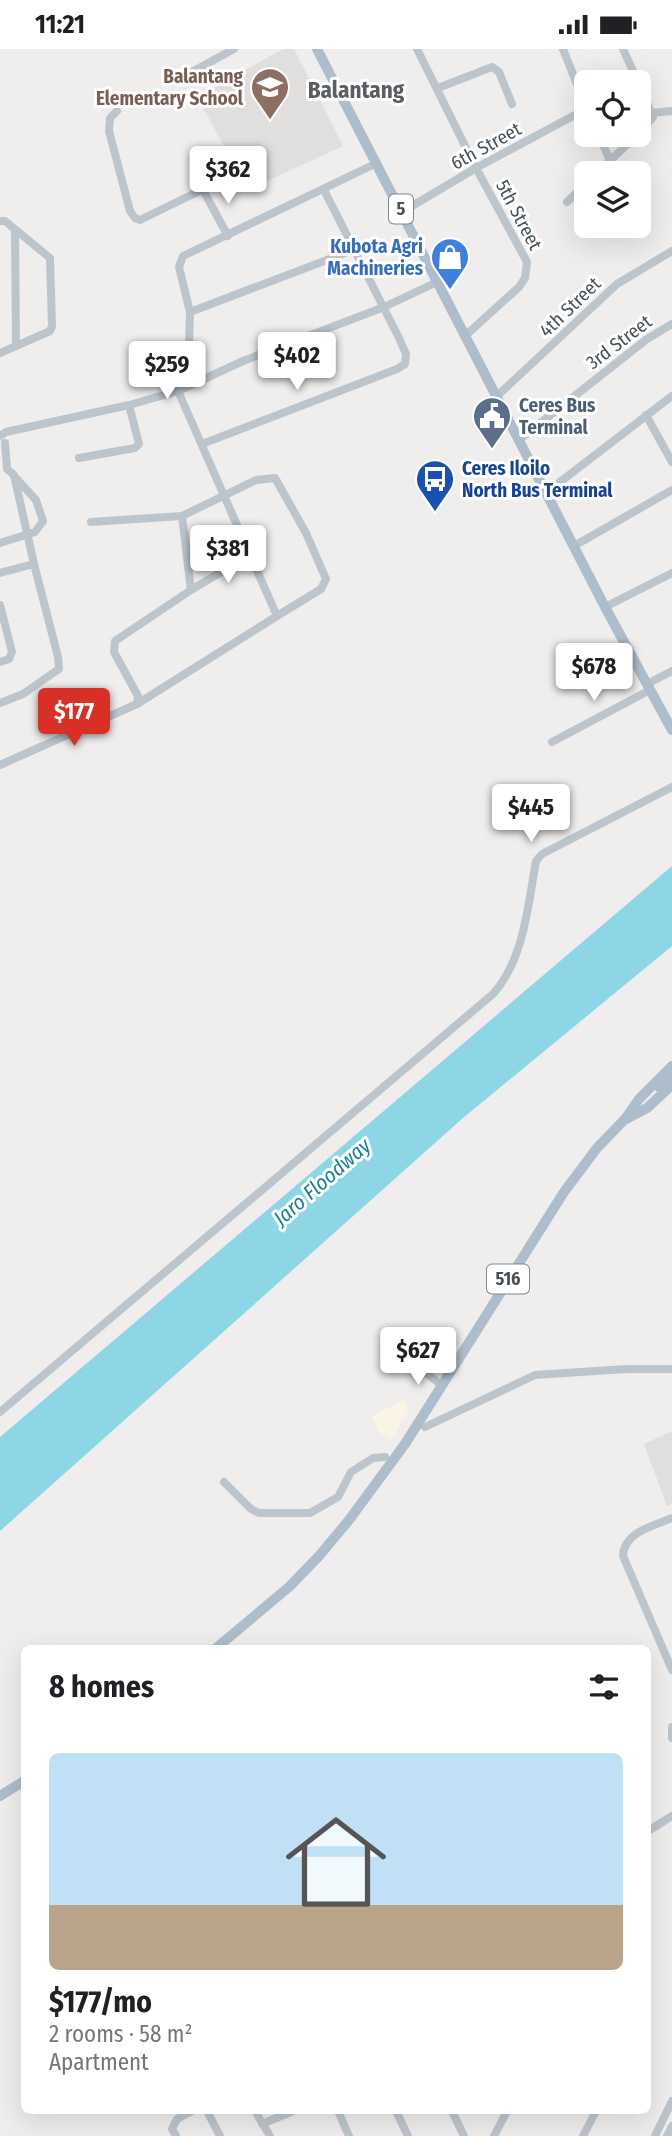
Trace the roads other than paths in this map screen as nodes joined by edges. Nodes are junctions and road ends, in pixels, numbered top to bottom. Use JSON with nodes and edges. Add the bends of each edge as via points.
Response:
{"nodes":[{"id":1,"x":234,"y":49,"type":"edge"},
{"id":2,"x":317,"y":49,"type":"edge"},
{"id":3,"x":417,"y":49,"type":"edge"},
{"id":4,"x":563,"y":49,"type":"edge"},
{"id":5,"x":623,"y":49,"type":"edge"},
{"id":6,"x":632,"y":70,"type":"edge"},
{"id":7,"x":188,"y":74,"type":"dead end"},
{"id":8,"x":574,"y":77,"type":"edge"},
{"id":9,"x":438,"y":87,"type":"junction"},
{"id":10,"x":512,"y":104,"type":"dead end"},
{"id":11,"x":117,"y":111,"type":"dead end"},
{"id":12,"x":672,"y":111,"type":"edge"},
{"id":13,"x":652,"y":113,"type":"joint"},
{"id":14,"x":574,"y":115,"type":"edge"},
{"id":15,"x":651,"y":121,"type":"edge"},
{"id":16,"x":604,"y":147,"type":"edge"},
{"id":17,"x":625,"y":147,"type":"edge"},
{"id":18,"x":610,"y":161,"type":"joint"},
{"id":19,"x":377,"y":163,"type":"junction"},
{"id":20,"x":476,"y":168,"type":"junction"},
{"id":21,"x":228,"y":177,"type":"dead end"},
{"id":22,"x":204,"y":190,"type":"junction"},
{"id":23,"x":324,"y":190,"type":"junction"},
{"id":24,"x":574,"y":195,"type":"edge"},
{"id":25,"x":567,"y":202,"type":"dead end"},
{"id":26,"x":402,"y":212,"type":"junction"},
{"id":27,"x":0,"y":221,"type":"edge"},
{"id":28,"x":15,"y":230,"type":"junction"},
{"id":29,"x":228,"y":236,"type":"junction"},
{"id":30,"x":353,"y":250,"type":"junction"},
{"id":31,"x":672,"y":251,"type":"edge"},
{"id":32,"x":437,"y":282,"type":"junction"},
{"id":33,"x":384,"y":307,"type":"junction"},
{"id":34,"x":190,"y":312,"type":"junction"},
{"id":35,"x":672,"y":324,"type":"edge"},
{"id":36,"x":465,"y":336,"type":"junction"},
{"id":37,"x":16,"y":346,"type":"junction"},
{"id":38,"x":0,"y":353,"type":"edge"},
{"id":39,"x":178,"y":391,"type":"junction"},
{"id":40,"x":497,"y":396,"type":"junction"},
{"id":41,"x":672,"y":396,"type":"edge"},
{"id":42,"x":130,"y":405,"type":"junction"},
{"id":43,"x":646,"y":415,"type":"junction"},
{"id":44,"x":3,"y":435,"type":"edge"},
{"id":45,"x":520,"y":439,"type":"junction"},
{"id":46,"x":202,"y":444,"type":"junction"},
{"id":47,"x":79,"y":458,"type":"dead end"},
{"id":48,"x":672,"y":463,"type":"edge"},
{"id":49,"x":7,"y":472,"type":"edge"},
{"id":50,"x":672,"y":490,"type":"edge"},
{"id":51,"x":547,"y":492,"type":"junction"},
{"id":52,"x":225,"y":495,"type":"junction"},
{"id":53,"x":182,"y":516,"type":"junction"},
{"id":54,"x":91,"y":522,"type":"dead end"},
{"id":55,"x":27,"y":535,"type":"junction"},
{"id":56,"x":0,"y":543,"type":"edge"},
{"id":57,"x":574,"y":546,"type":"junction"},
{"id":58,"x":251,"y":554,"type":"junction"},
{"id":59,"x":34,"y":564,"type":"junction"},
{"id":60,"x":0,"y":573,"type":"edge"},
{"id":61,"x":672,"y":573,"type":"edge"},
{"id":62,"x":191,"y":590,"type":"junction"},
{"id":63,"x":0,"y":604,"type":"edge"},
{"id":64,"x":605,"y":607,"type":"junction"},
{"id":65,"x":276,"y":616,"type":"junction"},
{"id":66,"x":0,"y":662,"type":"edge"},
{"id":67,"x":672,"y":671,"type":"edge"},
{"id":68,"x":648,"y":687,"type":"junction"},
{"id":69,"x":0,"y":703,"type":"edge"},
{"id":70,"x":137,"y":704,"type":"junction"},
{"id":71,"x":672,"y":730,"type":"edge"},
{"id":72,"x":552,"y":742,"type":"dead end"},
{"id":73,"x":0,"y":765,"type":"edge"},
{"id":74,"x":672,"y":787,"type":"edge"},
{"id":75,"x":672,"y":1066,"type":"edge"},
{"id":76,"x":672,"y":1076,"type":"edge"},
{"id":77,"x":672,"y":1085,"type":"edge"},
{"id":78,"x":625,"y":1119,"type":"junction"},
{"id":79,"x":402,"y":1361,"type":"dead end"},
{"id":80,"x":672,"y":1369,"type":"edge"},
{"id":81,"x":441,"y":1385,"type":"junction"},
{"id":82,"x":0,"y":1412,"type":"edge"},
{"id":83,"x":425,"y":1427,"type":"joint"},
{"id":84,"x":403,"y":1447,"type":"junction"},
{"id":85,"x":385,"y":1457,"type":"joint"},
{"id":86,"x":224,"y":1482,"type":"dead end"},
{"id":87,"x":672,"y":1518,"type":"edge"},
{"id":88,"x":220,"y":1645,"type":"edge"},
{"id":89,"x":672,"y":1671,"type":"edge"},
{"id":90,"x":672,"y":1727,"type":"edge"},
{"id":91,"x":672,"y":1738,"type":"edge"},
{"id":92,"x":21,"y":1783,"type":"edge"},
{"id":93,"x":0,"y":1796,"type":"edge"},
{"id":94,"x":672,"y":1816,"type":"edge"},
{"id":95,"x":651,"y":1829,"type":"edge"},
{"id":96,"x":672,"y":2101,"type":"edge"},
{"id":97,"x":187,"y":2114,"type":"edge"},
{"id":98,"x":209,"y":2114,"type":"edge"},
{"id":99,"x":257,"y":2114,"type":"edge"},
{"id":100,"x":286,"y":2114,"type":"edge"},
{"id":101,"x":339,"y":2114,"type":"edge"},
{"id":102,"x":397,"y":2114,"type":"edge"},
{"id":103,"x":453,"y":2114,"type":"edge"},
{"id":104,"x":505,"y":2114,"type":"edge"},
{"id":105,"x":594,"y":2114,"type":"edge"},
{"id":106,"x":262,"y":2124,"type":"junction"},
{"id":107,"x":672,"y":2126,"type":"edge"},
{"id":108,"x":176,"y":2136,"type":"edge"},
{"id":109,"x":220,"y":2136,"type":"edge"},
{"id":110,"x":270,"y":2136,"type":"edge"},
{"id":111,"x":349,"y":2136,"type":"edge"},
{"id":112,"x":408,"y":2136,"type":"edge"},
{"id":113,"x":464,"y":2136,"type":"edge"},
{"id":114,"x":494,"y":2136,"type":"edge"},
{"id":115,"x":583,"y":2136,"type":"edge"},
{"id":116,"x":655,"y":2136,"type":"edge"},
{"id":117,"x":667,"y":2136,"type":"edge"}],
"edges":[{"from":1,"to":7,"type":"street"},
{"from":2,"to":19,"type":"main road","number":"5"},
{"from":3,"to":9,"type":"street","name":"5th Street"},
{"from":4,"to":8,"type":"street"},
{"from":5,"to":6,"type":"street"},
{"from":9,"to":10,"type":"street","via":[[492,67],[499,72]]},
{"from":9,"to":20,"type":"street","name":"5th Street"},
{"from":11,"to":22,"type":"street","via":[[110,118],[109,131],[135,218],[140,220]]},
{"from":12,"to":13,"type":"street"},
{"from":13,"to":15,"type":"street"},
{"from":14,"to":20,"type":"street","name":"6th Street"},
{"from":16,"to":18,"type":"street"},
{"from":17,"to":18,"type":"street"},
{"from":19,"to":23,"type":"street"},
{"from":19,"to":26,"type":"main road","number":"5"},
{"from":20,"to":26,"type":"street","name":"6th Street"},
{"from":20,"to":36,"type":"street","name":"5th Street","via":[[523,251],[527,271],[519,287]]},
{"from":21,"to":22,"type":"street"},
{"from":22,"to":29,"type":"street"},
{"from":23,"to":29,"type":"street"},
{"from":23,"to":30,"type":"street"},
{"from":24,"to":25,"type":"street"},
{"from":26,"to":32,"type":"main road","number":"5"},
{"from":27,"to":28,"type":"street"},
{"from":28,"to":37,"type":"street"},
{"from":28,"to":37,"type":"street","via":[[50,258],[52,326]]},
{"from":29,"to":34,"type":"street","via":[[180,261]]},
{"from":30,"to":33,"type":"street"},
{"from":30,"to":34,"type":"street"},
{"from":31,"to":40,"type":"street","name":"4th Street","via":[[617,283]]},
{"from":32,"to":33,"type":"street"},
{"from":32,"to":36,"type":"main road","number":"5"},
{"from":33,"to":39,"type":"street"},
{"from":33,"to":46,"type":"street","via":[[406,354],[405,364]]},
{"from":34,"to":39,"type":"street","via":[[189,347]]},
{"from":35,"to":45,"type":"street","name":"3rd Street"},
{"from":36,"to":40,"type":"main road","number":"5"},
{"from":37,"to":38,"type":"street"},
{"from":39,"to":42,"type":"street"},
{"from":39,"to":46,"type":"street"},
{"from":40,"to":45,"type":"main road","number":"5"},
{"from":41,"to":43,"type":"street"},
{"from":42,"to":44,"type":"street"},
{"from":42,"to":47,"type":"street","via":[[139,444]]},
{"from":43,"to":48,"type":"street"},
{"from":43,"to":51,"type":"street"},
{"from":44,"to":49,"type":"street"},
{"from":45,"to":51,"type":"main road","number":"5"},
{"from":46,"to":52,"type":"street"},
{"from":49,"to":55,"type":"street"},
{"from":49,"to":55,"type":"street","via":[[36,501],[43,516],[40,527]]},
{"from":50,"to":57,"type":"street"},
{"from":51,"to":57,"type":"main road","number":"5"},
{"from":52,"to":53,"type":"street"},
{"from":52,"to":58,"type":"street"},
{"from":52,"to":65,"type":"street","via":[[256,480],[275,478],[324,571],[321,589]]},
{"from":53,"to":54,"type":"street"},
{"from":53,"to":62,"type":"street"},
{"from":55,"to":56,"type":"street"},
{"from":55,"to":59,"type":"street"},
{"from":57,"to":64,"type":"main road","number":"5"},
{"from":58,"to":62,"type":"street"},
{"from":58,"to":65,"type":"street"},
{"from":59,"to":60,"type":"street"},
{"from":59,"to":69,"type":"street","via":[[59,669],[23,694]]},
{"from":61,"to":64,"type":"street"},
{"from":62,"to":70,"type":"street","via":[[115,641],[114,652],[138,696]]},
{"from":63,"to":66,"type":"street","via":[[12,652]]},
{"from":64,"to":68,"type":"main road","number":"5"},
{"from":65,"to":70,"type":"street"},
{"from":67,"to":68,"type":"street"},
{"from":68,"to":71,"type":"main road","number":"5"},
{"from":68,"to":72,"type":"street"},
{"from":70,"to":73,"type":"street"},
{"from":74,"to":82,"type":"street","via":[[542,854],[536,861],[519,943],[506,980],[493,994]]},
{"from":75,"to":78,"type":"main road","number":"516"},
{"from":76,"to":78,"type":"main road"},
{"from":77,"to":78,"type":"main road","number":"516","via":[[647,1108]]},
{"from":78,"to":81,"type":"main road","number":"516","via":[[564,1192]]},
{"from":79,"to":81,"type":"street","via":[[408,1358]]},
{"from":80,"to":83,"type":"street","via":[[536,1375]]},
{"from":81,"to":84,"type":"main road","number":"516"},
{"from":83,"to":84,"type":"main road"},
{"from":84,"to":85,"type":"main road"},
{"from":84,"to":88,"type":"main road","number":"516","via":[[319,1556]]},
{"from":85,"to":86,"type":"street","via":[[373,1458],[351,1472],[338,1497],[310,1513],[259,1513]]},
{"from":87,"to":89,"type":"street","via":[[627,1540],[623,1556]]},
{"from":90,"to":91,"type":"street"},
{"from":92,"to":93,"type":"main road"},
{"from":94,"to":95,"type":"street"},
{"from":96,"to":116,"type":"street"},
{"from":97,"to":108,"type":"street","via":[[174,2122]]},
{"from":98,"to":109,"type":"street"},
{"from":99,"to":106,"type":"street"},
{"from":100,"to":106,"type":"street"},
{"from":101,"to":111,"type":"street"},
{"from":102,"to":112,"type":"street"},
{"from":103,"to":113,"type":"street"},
{"from":104,"to":114,"type":"street"},
{"from":105,"to":115,"type":"street"},
{"from":106,"to":110,"type":"street"},
{"from":107,"to":117,"type":"street"}]}
